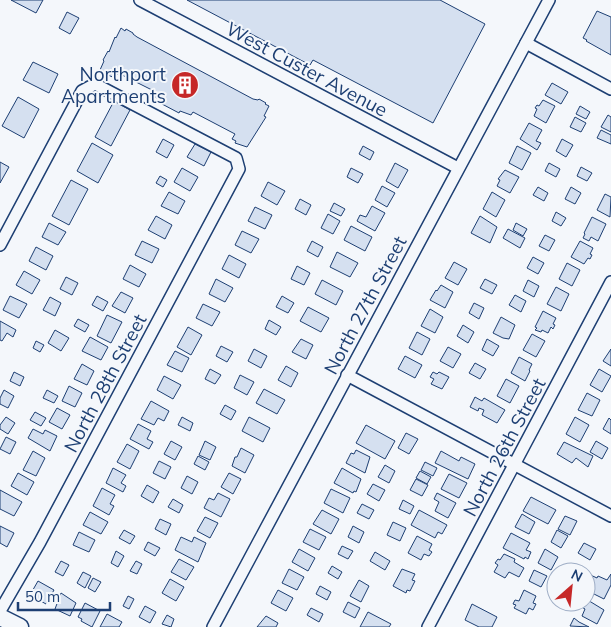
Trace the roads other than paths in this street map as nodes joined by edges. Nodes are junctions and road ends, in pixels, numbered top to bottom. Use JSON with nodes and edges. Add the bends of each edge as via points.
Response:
{"nodes":[{"id":1,"x":140,"y":0,"type":"edge"},
{"id":2,"x":549,"y":0,"type":"edge"},
{"id":3,"x":526,"y":43,"type":"junction"},
{"id":4,"x":611,"y":89,"type":"edge"},
{"id":5,"x":458,"y":168,"type":"junction"},
{"id":6,"x":0,"y":245,"type":"edge"},
{"id":7,"x":611,"y":282,"type":"edge"},
{"id":8,"x":347,"y":375,"type":"junction"},
{"id":9,"x":515,"y":464,"type":"junction"},
{"id":10,"x":611,"y":516,"type":"edge"},
{"id":11,"x":0,"y":611,"type":"edge"},
{"id":12,"x":0,"y":617,"type":"edge"},
{"id":13,"x":20,"y":627,"type":"edge"},
{"id":14,"x":213,"y":627,"type":"edge"},
{"id":15,"x":428,"y":627,"type":"edge"}],
"edges":[{"from":1,"to":5,"type":"street","name":"West Custer Avenue"},
{"from":2,"to":3,"type":"street","name":"North 27th Street"},
{"from":3,"to":4,"type":"street"},
{"from":3,"to":5,"type":"street","name":"North 27th Street"},
{"from":5,"to":8,"type":"street","name":"North 27th Street"},
{"from":6,"to":11,"type":"street","name":"North 28th Street","via":[[82,91],[95,84],[236,158],[239,169]]},
{"from":7,"to":9,"type":"street","name":"North 26th Street"},
{"from":8,"to":9,"type":"street"},
{"from":8,"to":14,"type":"street","name":"North 27th Street"},
{"from":9,"to":10,"type":"street"},
{"from":9,"to":15,"type":"street","name":"North 26th Street"},
{"from":12,"to":13,"type":"street"}]}
